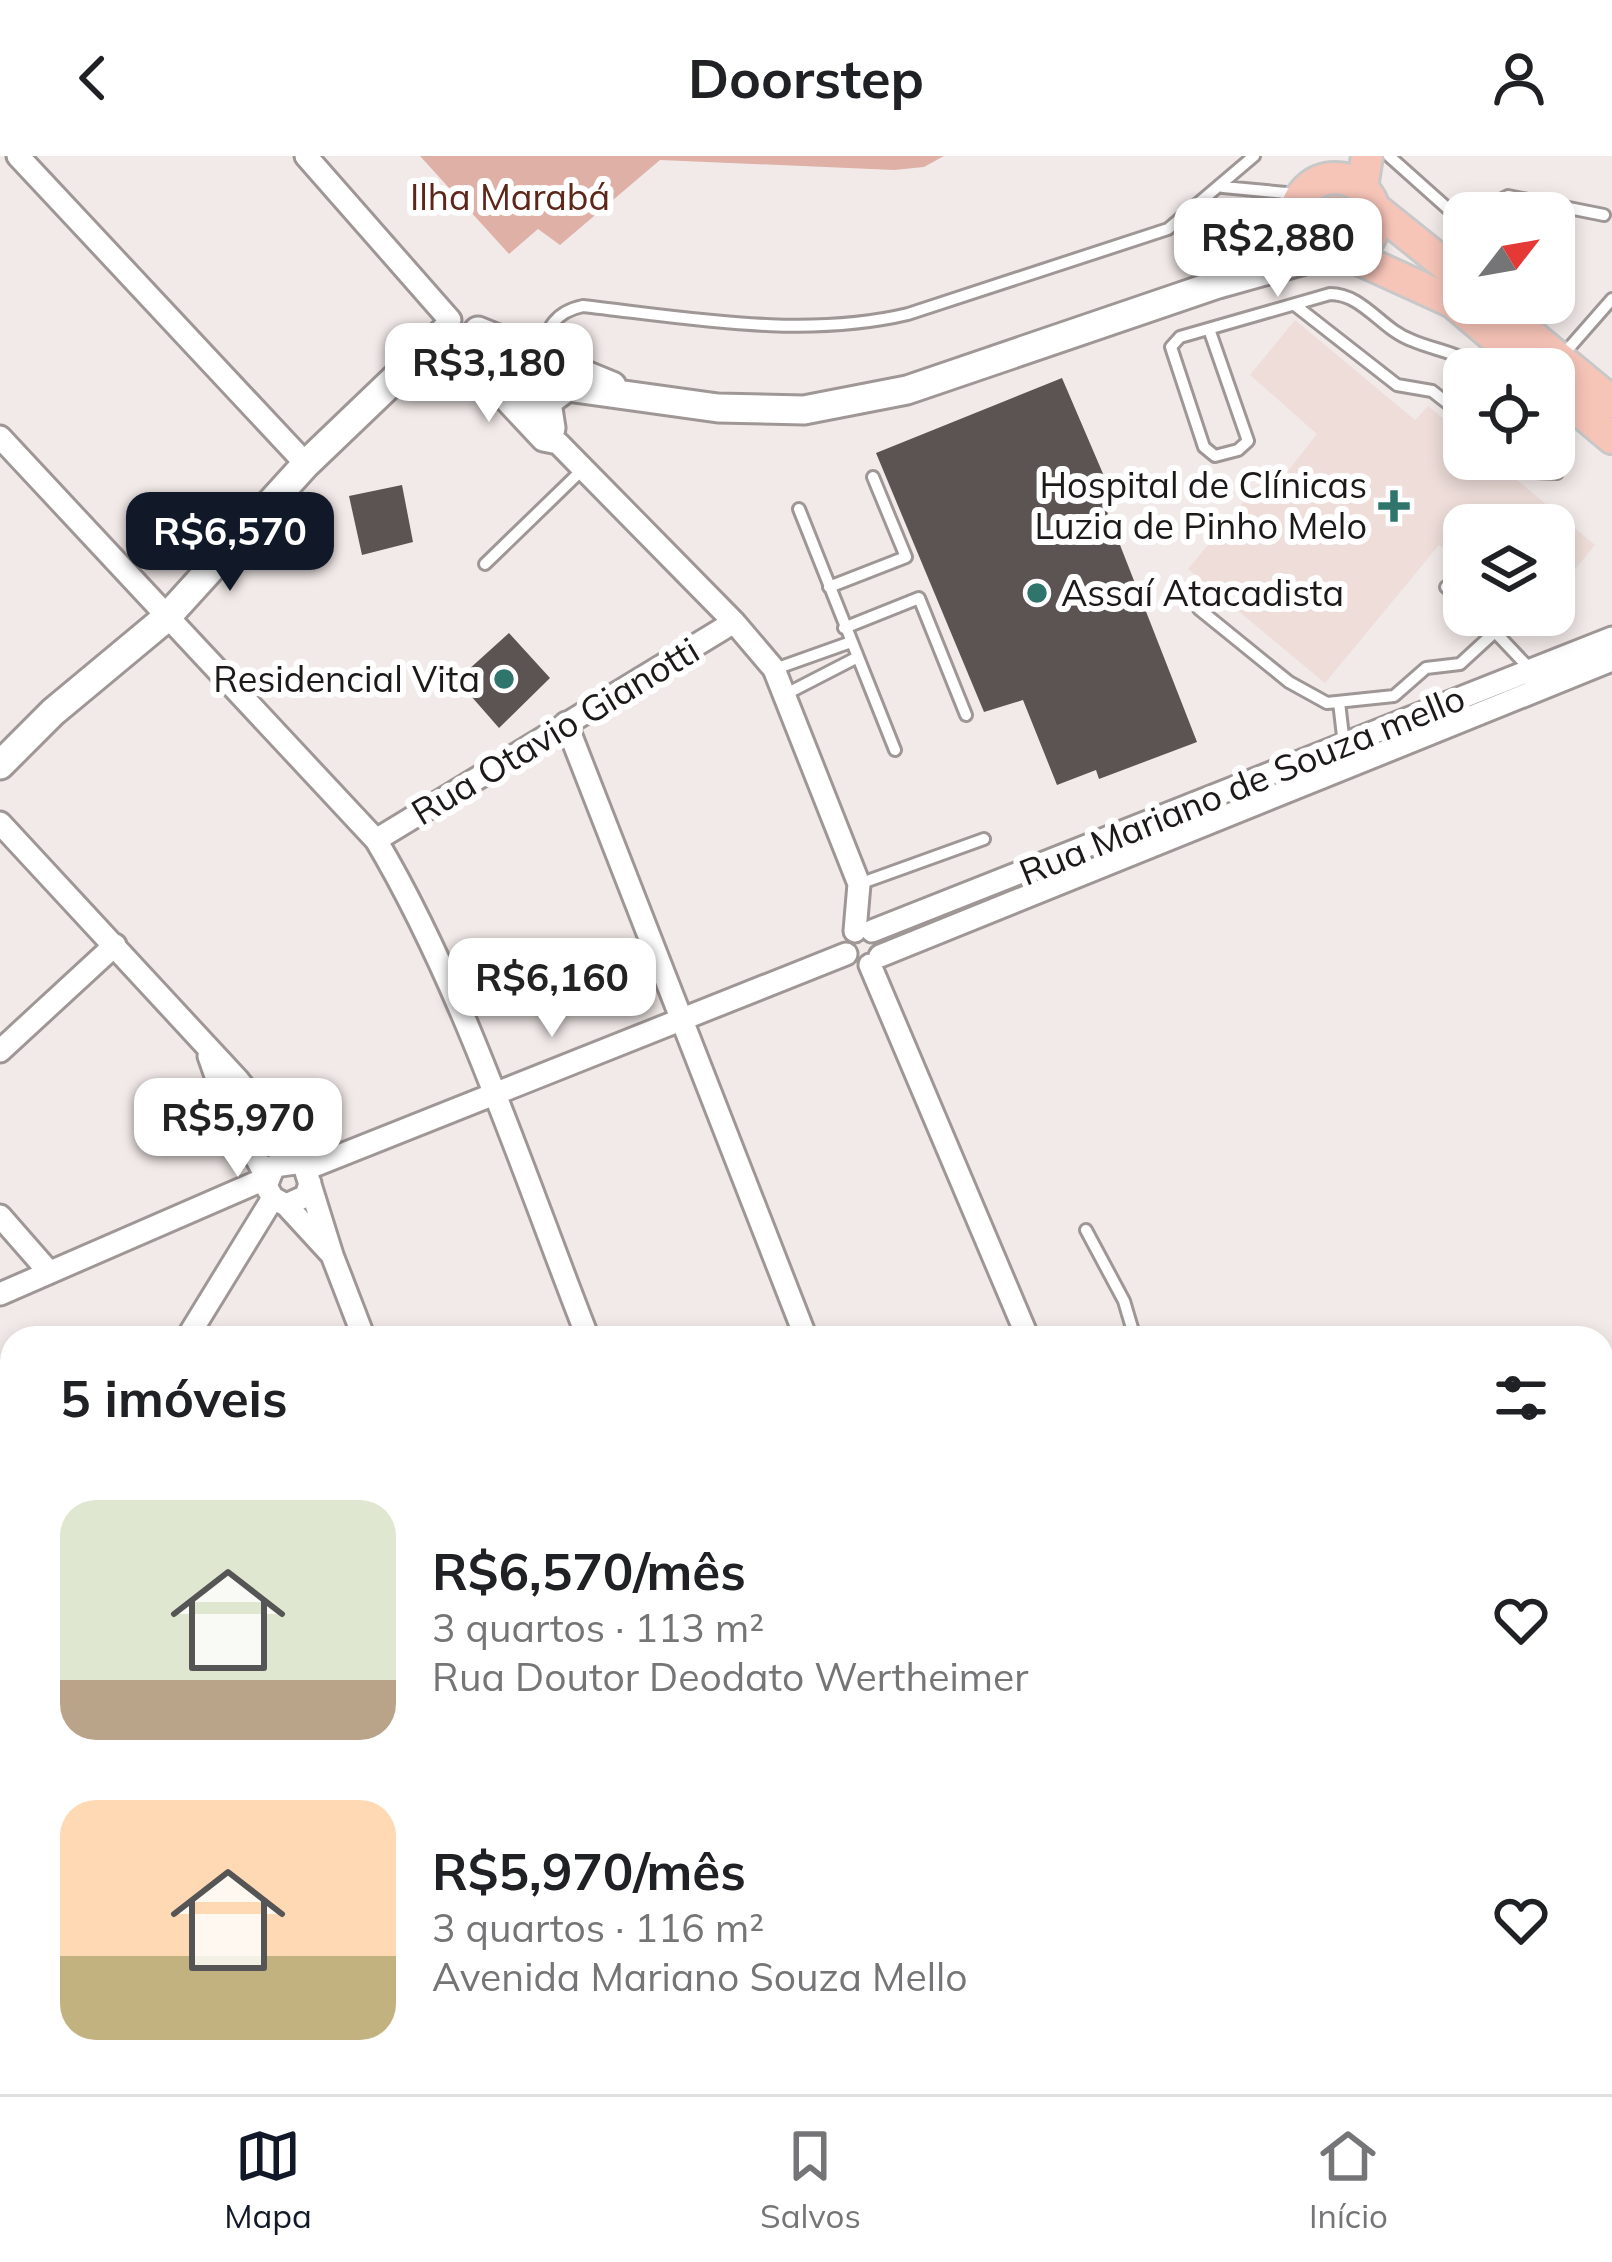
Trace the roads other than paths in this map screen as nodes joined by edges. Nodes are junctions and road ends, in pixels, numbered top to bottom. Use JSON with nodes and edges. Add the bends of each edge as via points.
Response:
{"nodes":[{"id":1,"x":18,"y":156,"type":"edge"},
{"id":2,"x":307,"y":156,"type":"edge"},
{"id":3,"x":1254,"y":156,"type":"edge"},
{"id":4,"x":1328,"y":156,"type":"edge"},
{"id":5,"x":1367,"y":156,"type":"edge"},
{"id":6,"x":1389,"y":156,"type":"edge"},
{"id":7,"x":1223,"y":187,"type":"junction"},
{"id":8,"x":1303,"y":195,"type":"junction"},
{"id":9,"x":1368,"y":197,"type":"junction"},
{"id":10,"x":1443,"y":204,"type":"edge"},
{"id":11,"x":1575,"y":209,"type":"edge"},
{"id":12,"x":1604,"y":215,"type":"dead end"},
{"id":13,"x":1336,"y":255,"type":"junction"},
{"id":14,"x":1443,"y":262,"type":"edge"},
{"id":15,"x":1218,"y":284,"type":"junction"},
{"id":16,"x":1612,"y":299,"type":"edge"},
{"id":17,"x":1296,"y":306,"type":"junction"},
{"id":18,"x":1600,"y":310,"type":"junction"},
{"id":19,"x":1612,"y":320,"type":"edge"},
{"id":20,"x":1509,"y":324,"type":"edge"},
{"id":21,"x":1209,"y":328,"type":"junction"},
{"id":22,"x":457,"y":336,"type":"junction"},
{"id":23,"x":1445,"y":348,"type":"edge"},
{"id":24,"x":1516,"y":348,"type":"edge"},
{"id":25,"x":1529,"y":348,"type":"edge"},
{"id":26,"x":1569,"y":348,"type":"edge"},
{"id":27,"x":523,"y":360,"type":"junction"},
{"id":28,"x":1575,"y":384,"type":"edge"},
{"id":29,"x":567,"y":387,"type":"junction"},
{"id":30,"x":621,"y":392,"type":"junction"},
{"id":31,"x":1575,"y":399,"type":"edge"},
{"id":32,"x":1443,"y":400,"type":"edge"},
{"id":33,"x":1612,"y":402,"type":"edge"},
{"id":34,"x":555,"y":436,"type":"junction"},
{"id":35,"x":0,"y":437,"type":"edge"},
{"id":36,"x":1612,"y":438,"type":"edge"},
{"id":37,"x":306,"y":464,"type":"junction"},
{"id":38,"x":583,"y":469,"type":"junction"},
{"id":39,"x":873,"y":477,"type":"dead end"},
{"id":40,"x":799,"y":509,"type":"dead end"},
{"id":41,"x":484,"y":564,"type":"dead end"},
{"id":42,"x":830,"y":587,"type":"junction"},
{"id":43,"x":1199,"y":609,"type":"dead end"},
{"id":44,"x":166,"y":618,"type":"junction"},
{"id":45,"x":734,"y":622,"type":"junction"},
{"id":46,"x":844,"y":628,"type":"junction"},
{"id":47,"x":1490,"y":636,"type":"edge"},
{"id":48,"x":1502,"y":636,"type":"edge"},
{"id":49,"x":1612,"y":638,"type":"edge"},
{"id":50,"x":851,"y":642,"type":"junction"},
{"id":51,"x":854,"y":659,"type":"junction"},
{"id":52,"x":1612,"y":660,"type":"edge"},
{"id":53,"x":773,"y":669,"type":"junction"},
{"id":54,"x":1531,"y":670,"type":"junction"},
{"id":55,"x":788,"y":693,"type":"junction"},
{"id":56,"x":1339,"y":701,"type":"junction"},
{"id":57,"x":966,"y":715,"type":"dead end"},
{"id":58,"x":566,"y":723,"type":"junction"},
{"id":59,"x":1344,"y":745,"type":"junction"},
{"id":60,"x":895,"y":750,"type":"dead end"},
{"id":61,"x":0,"y":765,"type":"edge"},
{"id":62,"x":0,"y":823,"type":"edge"},
{"id":63,"x":984,"y":838,"type":"dead end"},
{"id":64,"x":376,"y":840,"type":"junction"},
{"id":65,"x":859,"y":884,"type":"junction"},
{"id":66,"x":863,"y":931,"type":"junction"},
{"id":67,"x":115,"y":945,"type":"junction"},
{"id":68,"x":846,"y":954,"type":"junction"},
{"id":69,"x":875,"y":961,"type":"junction"},
{"id":70,"x":681,"y":1017,"type":"junction"},
{"id":71,"x":207,"y":1049,"type":"junction"},
{"id":72,"x":0,"y":1051,"type":"edge"},
{"id":73,"x":493,"y":1095,"type":"junction"},
{"id":74,"x":306,"y":1171,"type":"junction"},
{"id":75,"x":275,"y":1194,"type":"junction"},
{"id":76,"x":0,"y":1216,"type":"edge"},
{"id":77,"x":1086,"y":1230,"type":"dead end"},
{"id":78,"x":332,"y":1255,"type":"junction"},
{"id":79,"x":49,"y":1272,"type":"junction"},
{"id":80,"x":0,"y":1294,"type":"edge"},
{"id":81,"x":194,"y":1326,"type":"edge"},
{"id":82,"x":359,"y":1326,"type":"edge"},
{"id":83,"x":583,"y":1326,"type":"edge"},
{"id":84,"x":801,"y":1326,"type":"edge"},
{"id":85,"x":1023,"y":1326,"type":"edge"},
{"id":86,"x":1132,"y":1326,"type":"edge"}],
"edges":[{"from":1,"to":37,"type":"street"},
{"from":2,"to":22,"type":"street"},
{"from":3,"to":7,"type":"lane"},
{"from":4,"to":8,"type":"main road"},
{"from":5,"to":9,"type":"main road"},
{"from":6,"to":10,"type":"lane"},
{"from":7,"to":8,"type":"lane"},
{"from":7,"to":27,"type":"lane","via":[[1143,240],[908,314],[792,325],[584,306],[563,310]]},
{"from":8,"to":9,"type":"main road","via":[[1328,178]]},
{"from":8,"to":13,"type":"main road","via":[[1296,213],[1301,239]]},
{"from":8,"to":15,"type":"street"},
{"from":9,"to":13,"type":"main road","via":[[1368,241]]},
{"from":9,"to":14,"type":"main road"},
{"from":11,"to":12,"type":"lane"},
{"from":13,"to":15,"type":"street"},
{"from":13,"to":24,"type":"main road","via":[[1442,295]]},
{"from":15,"to":30,"type":"street","via":[[838,406],[718,408]]},
{"from":16,"to":18,"type":"lane"},
{"from":17,"to":21,"type":"lane"},
{"from":17,"to":23,"type":"lane","via":[[1342,294],[1399,334]]},
{"from":17,"to":32,"type":"lane","via":[[1397,386]]},
{"from":18,"to":19,"type":"lane"},
{"from":18,"to":26,"type":"lane"},
{"from":20,"to":25,"type":"main road"},
{"from":21,"to":21,"type":"lane","via":[[1171,347],[1204,447],[1215,456],[1248,441]]},
{"from":22,"to":27,"type":"street","via":[[483,364]]},
{"from":22,"to":34,"type":"street","via":[[543,440]]},
{"from":22,"to":37,"type":"street","via":[[408,369]]},
{"from":27,"to":29,"type":"street"},
{"from":27,"to":30,"type":"street","via":[[588,372]]},
{"from":27,"to":34,"type":"street","via":[[521,392]]},
{"from":28,"to":33,"type":"main road"},
{"from":29,"to":30,"type":"street"},
{"from":29,"to":34,"type":"street","via":[[548,403]]},
{"from":31,"to":36,"type":"main road"},
{"from":34,"to":38,"type":"street"},
{"from":35,"to":44,"type":"street"},
{"from":37,"to":44,"type":"street"},
{"from":38,"to":41,"type":"lane"},
{"from":38,"to":45,"type":"street"},
{"from":39,"to":42,"type":"lane","via":[[906,557]]},
{"from":40,"to":42,"type":"lane"},
{"from":42,"to":46,"type":"lane"},
{"from":43,"to":56,"type":"lane","via":[[1312,698]]},
{"from":44,"to":61,"type":"street"},
{"from":44,"to":64,"type":"street"},
{"from":45,"to":53,"type":"street"},
{"from":45,"to":58,"type":"street","name":"Rua Otavio Gianotti"},
{"from":46,"to":50,"type":"lane"},
{"from":46,"to":57,"type":"lane","via":[[919,598]]},
{"from":47,"to":56,"type":"lane","via":[[1460,664],[1426,668],[1394,696]]},
{"from":48,"to":54,"type":"lane"},
{"from":49,"to":54,"type":"street","name":"Rua Mariano de Souza mello"},
{"from":50,"to":51,"type":"lane"},
{"from":50,"to":53,"type":"lane"},
{"from":51,"to":55,"type":"lane"},
{"from":51,"to":60,"type":"lane"},
{"from":52,"to":69,"type":"street","name":"Rua Mariano de Souza mello"},
{"from":53,"to":55,"type":"street"},
{"from":54,"to":59,"type":"street","name":"Rua Mariano de Souza mello"},
{"from":55,"to":65,"type":"street"},
{"from":56,"to":59,"type":"lane"},
{"from":58,"to":64,"type":"street","name":"Rua Otavio Gianotti"},
{"from":58,"to":70,"type":"street"},
{"from":59,"to":66,"type":"street","name":"Rua Mariano de Souza mello"},
{"from":62,"to":67,"type":"street"},
{"from":63,"to":65,"type":"lane"},
{"from":64,"to":73,"type":"street"},
{"from":65,"to":66,"type":"street"},
{"from":66,"to":68,"type":"street","via":[[846,941]]},
{"from":66,"to":69,"type":"street","via":[[881,942]]},
{"from":67,"to":71,"type":"street"},
{"from":67,"to":72,"type":"street"},
{"from":68,"to":69,"type":"street","via":[[856,965]]},
{"from":68,"to":70,"type":"street"},
{"from":69,"to":85,"type":"street"},
{"from":70,"to":73,"type":"street"},
{"from":70,"to":84,"type":"street"},
{"from":71,"to":74,"type":"street"},
{"from":71,"to":75,"type":"street"},
{"from":73,"to":74,"type":"street"},
{"from":73,"to":83,"type":"street"},
{"from":74,"to":75,"type":"street","via":[[306,1196]]},
{"from":74,"to":75,"type":"street","via":[[280,1162]]},
{"from":74,"to":78,"type":"street"},
{"from":75,"to":78,"type":"street"},
{"from":75,"to":79,"type":"street"},
{"from":75,"to":81,"type":"street"},
{"from":76,"to":79,"type":"street"},
{"from":77,"to":86,"type":"lane"},
{"from":78,"to":82,"type":"street"},
{"from":79,"to":80,"type":"street"}]}
